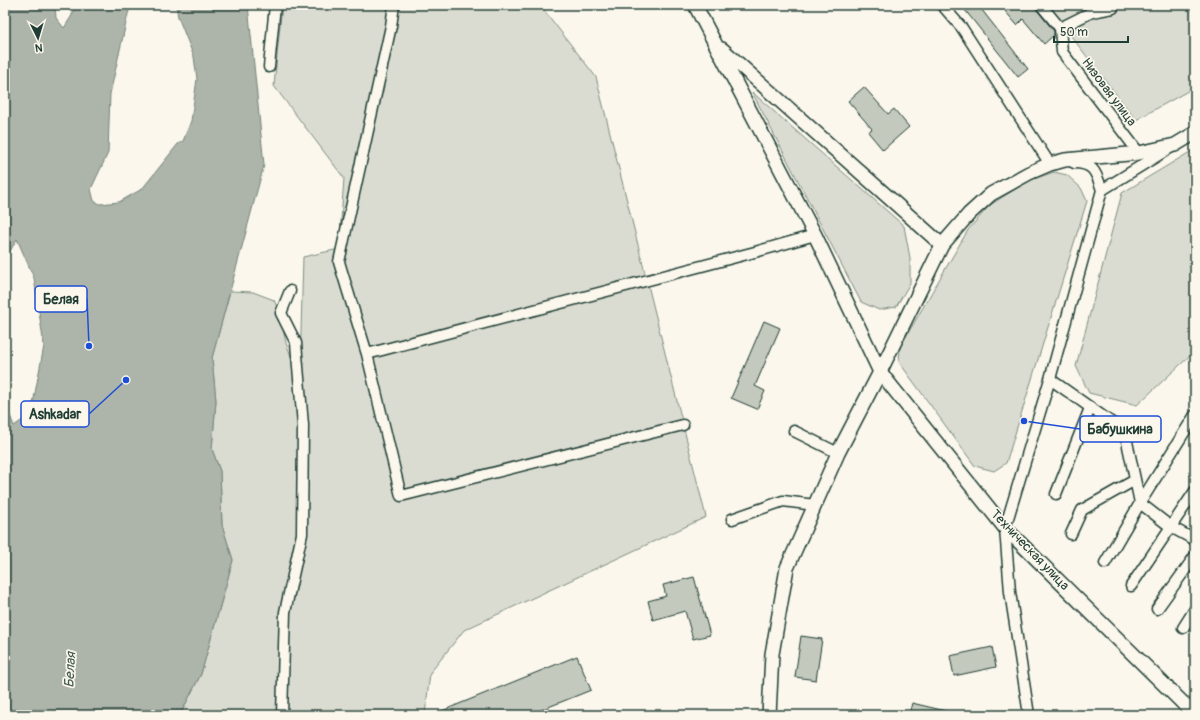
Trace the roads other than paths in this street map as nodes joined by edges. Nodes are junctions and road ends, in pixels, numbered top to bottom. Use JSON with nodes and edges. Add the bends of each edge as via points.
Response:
{"nodes":[{"id":1,"x":275,"y":5,"type":"edge"},
{"id":2,"x":394,"y":5,"type":"edge"},
{"id":3,"x":695,"y":5,"type":"edge"},
{"id":4,"x":942,"y":5,"type":"edge"},
{"id":5,"x":1041,"y":5,"type":"edge"},
{"id":6,"x":1113,"y":8,"type":"dead end"},
{"id":7,"x":1060,"y":28,"type":"junction"},
{"id":8,"x":716,"y":43,"type":"junction"},
{"id":9,"x":269,"y":67,"type":"dead end"},
{"id":10,"x":1195,"y":133,"type":"edge"},
{"id":11,"x":1175,"y":145,"type":"junction"},
{"id":12,"x":1139,"y":153,"type":"junction"},
{"id":13,"x":1050,"y":164,"type":"junction"},
{"id":14,"x":1102,"y":190,"type":"junction"},
{"id":15,"x":815,"y":235,"type":"junction"},
{"id":16,"x":942,"y":244,"type":"junction"},
{"id":17,"x":290,"y":291,"type":"dead end"},
{"id":18,"x":367,"y":354,"type":"junction"},
{"id":19,"x":880,"y":372,"type":"junction"},
{"id":20,"x":1050,"y":379,"type":"junction"},
{"id":21,"x":1090,"y":408,"type":"junction"},
{"id":22,"x":1195,"y":415,"type":"edge"},
{"id":23,"x":683,"y":426,"type":"dead end"},
{"id":24,"x":794,"y":431,"type":"dead end"},
{"id":25,"x":838,"y":453,"type":"junction"},
{"id":26,"x":1135,"y":480,"type":"junction"},
{"id":27,"x":1195,"y":491,"type":"edge"},
{"id":28,"x":1056,"y":494,"type":"dead end"},
{"id":29,"x":1140,"y":503,"type":"junction"},
{"id":30,"x":815,"y":505,"type":"junction"},
{"id":31,"x":732,"y":519,"type":"dead end"},
{"id":32,"x":1171,"y":527,"type":"junction"},
{"id":33,"x":1005,"y":528,"type":"junction"},
{"id":34,"x":1072,"y":534,"type":"dead end"},
{"id":35,"x":1195,"y":540,"type":"edge"},
{"id":36,"x":1195,"y":556,"type":"edge"},
{"id":37,"x":1104,"y":563,"type":"dead end"},
{"id":38,"x":1131,"y":586,"type":"dead end"},
{"id":39,"x":1157,"y":609,"type":"dead end"},
{"id":40,"x":1195,"y":609,"type":"edge"},
{"id":41,"x":1183,"y":628,"type":"dead end"},
{"id":42,"x":282,"y":715,"type":"edge"},
{"id":43,"x":769,"y":715,"type":"edge"},
{"id":44,"x":1029,"y":715,"type":"edge"},
{"id":45,"x":1195,"y":715,"type":"edge"}],
"edges":[{"from":1,"to":9,"type":"street"},
{"from":2,"to":18,"type":"street","via":[[339,262]]},
{"from":3,"to":8,"type":"main road","name":"Техническая улица"},
{"from":4,"to":13,"type":"street","via":[[962,28]]},
{"from":5,"to":7,"type":"street"},
{"from":6,"to":7,"type":"street","via":[[1092,12]]},
{"from":7,"to":12,"type":"street","name":"Низовая улица","via":[[1062,52]]},
{"from":8,"to":15,"type":"main road","name":"Техническая улица"},
{"from":8,"to":16,"type":"main road"},
{"from":10,"to":11,"type":"main road"},
{"from":11,"to":12,"type":"main road"},
{"from":11,"to":14,"type":"street"},
{"from":12,"to":13,"type":"main road","via":[[1087,157]]},
{"from":13,"to":14,"type":"street","via":[[1079,163],[1092,167]]},
{"from":13,"to":16,"type":"main road","via":[[991,194]]},
{"from":14,"to":20,"type":"street"},
{"from":15,"to":18,"type":"street"},
{"from":15,"to":19,"type":"main road","name":"Техническая улица"},
{"from":16,"to":19,"type":"main road"},
{"from":17,"to":42,"type":"street","via":[[281,313],[296,343],[303,425],[302,534],[285,612]]},
{"from":18,"to":23,"type":"street","via":[[401,496]]},
{"from":19,"to":25,"type":"main road"},
{"from":19,"to":33,"type":"main road","name":"Техническая улица"},
{"from":20,"to":21,"type":"street"},
{"from":20,"to":33,"type":"street"},
{"from":21,"to":26,"type":"street","via":[[1125,432]]},
{"from":21,"to":28,"type":"street"},
{"from":22,"to":29,"type":"street"},
{"from":24,"to":25,"type":"street"},
{"from":25,"to":30,"type":"main road"},
{"from":26,"to":29,"type":"street"},
{"from":26,"to":34,"type":"street","via":[[1082,510]]},
{"from":27,"to":32,"type":"street"},
{"from":29,"to":32,"type":"street"},
{"from":29,"to":37,"type":"street"},
{"from":30,"to":31,"type":"street","via":[[784,501]]},
{"from":30,"to":43,"type":"main road","via":[[788,568],[772,654]]},
{"from":32,"to":35,"type":"street"},
{"from":32,"to":38,"type":"street"},
{"from":33,"to":44,"type":"street","via":[[1010,592]]},
{"from":33,"to":45,"type":"main road","name":"Техническая улица"},
{"from":36,"to":39,"type":"street"},
{"from":40,"to":41,"type":"street"}]}
